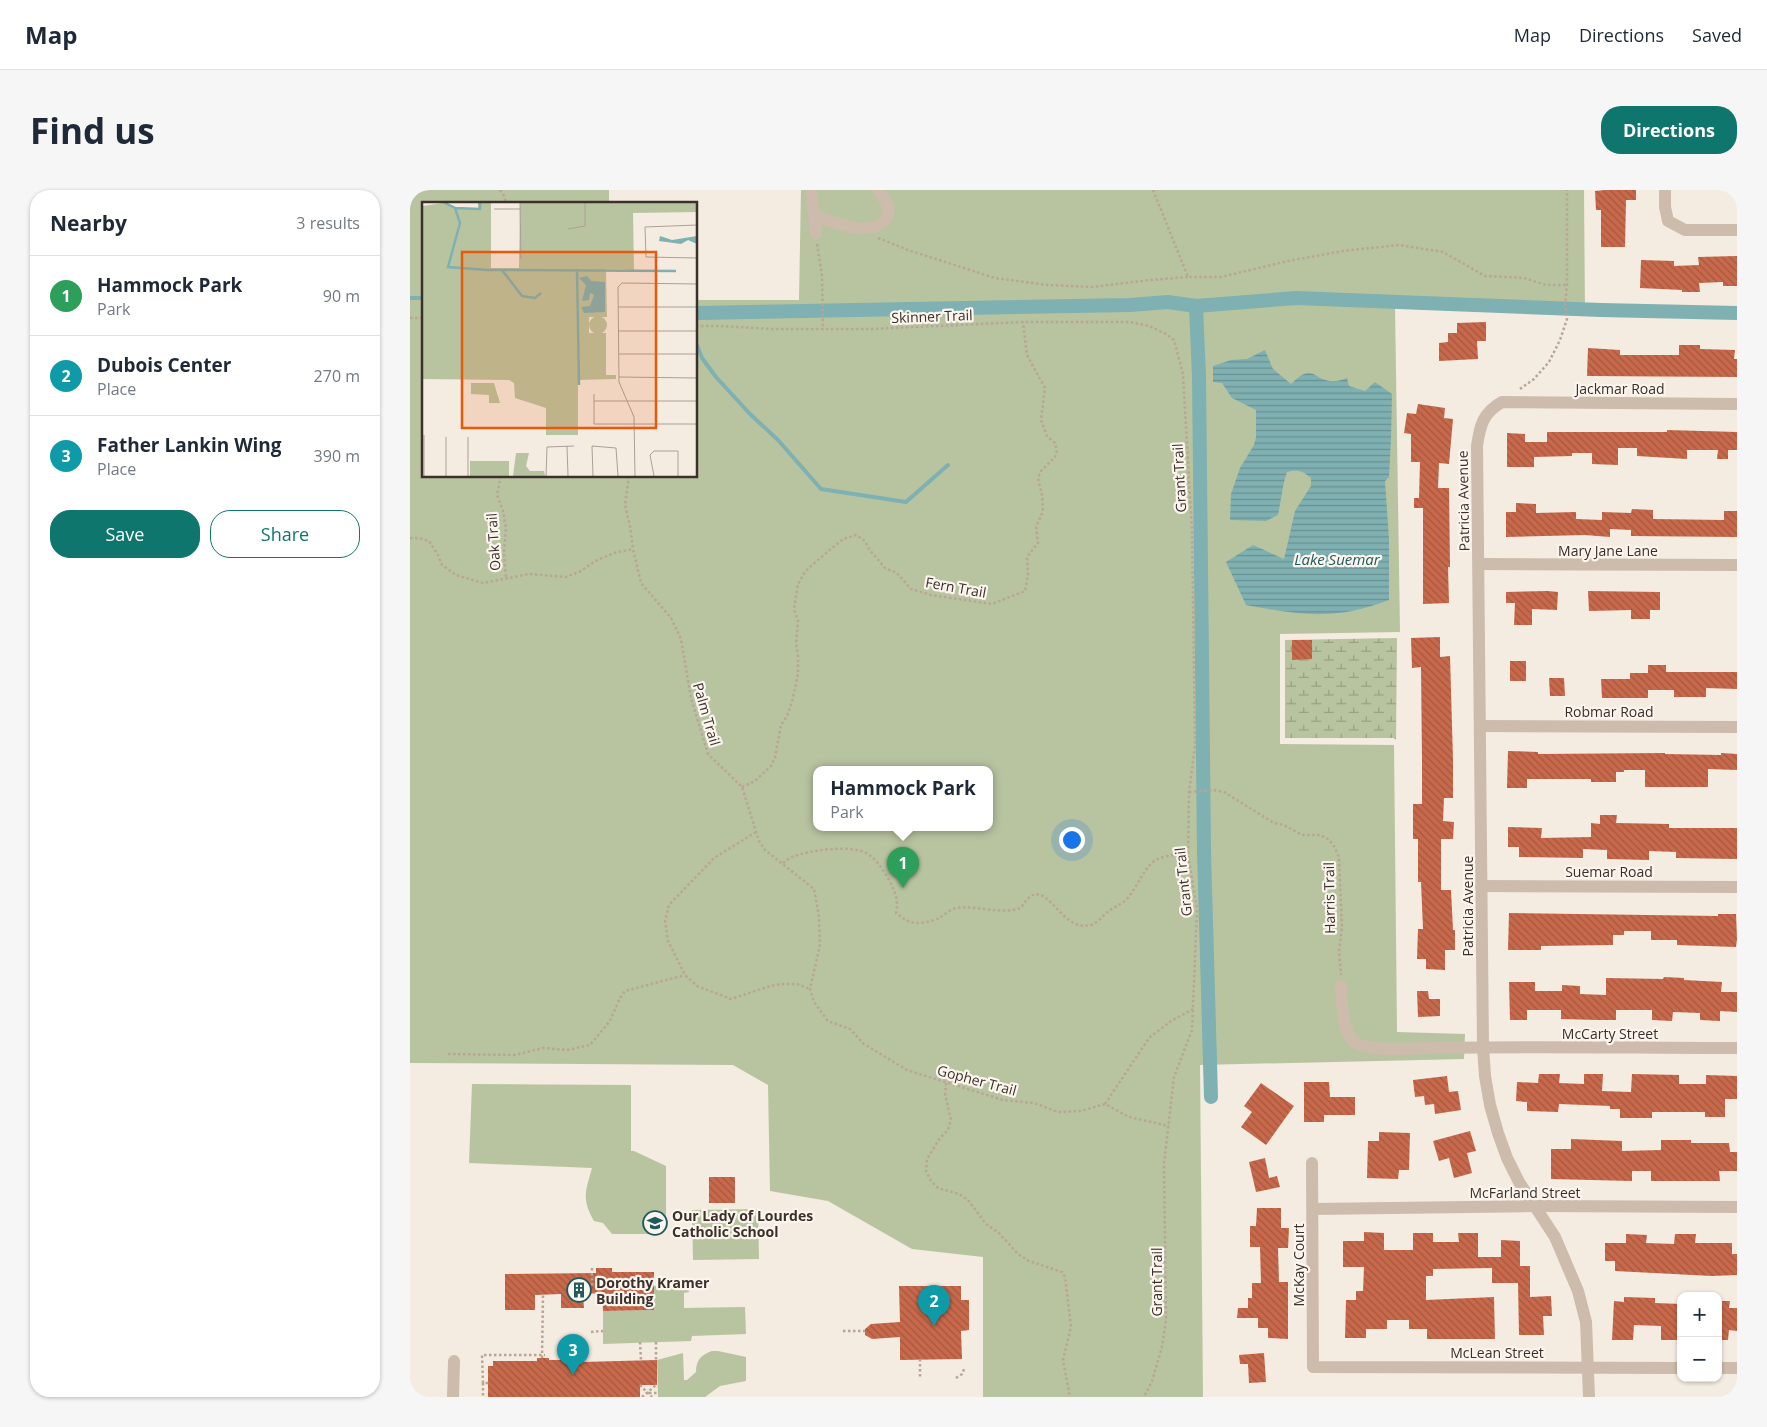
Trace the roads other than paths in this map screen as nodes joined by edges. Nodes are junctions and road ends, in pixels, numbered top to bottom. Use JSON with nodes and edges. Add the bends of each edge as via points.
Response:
{"nodes":[{"id":1,"x":811,"y":190,"type":"edge"},
{"id":2,"x":878,"y":190,"type":"edge"},
{"id":3,"x":1665,"y":190,"type":"edge"},
{"id":4,"x":814,"y":216,"type":"junction"},
{"id":5,"x":1737,"y":230,"type":"edge"},
{"id":6,"x":816,"y":233,"type":"road end"},
{"id":7,"x":1502,"y":402,"type":"joint"},
{"id":8,"x":1737,"y":404,"type":"edge"},
{"id":9,"x":1479,"y":564,"type":"junction"},
{"id":10,"x":1737,"y":565,"type":"edge"},
{"id":11,"x":1480,"y":726,"type":"junction"},
{"id":12,"x":1737,"y":727,"type":"edge"},
{"id":13,"x":1481,"y":886,"type":"junction"},
{"id":14,"x":1737,"y":887,"type":"edge"},
{"id":15,"x":1340,"y":986,"type":"road end"},
{"id":16,"x":1483,"y":1047,"type":"junction"},
{"id":17,"x":1737,"y":1048,"type":"edge"},
{"id":18,"x":1312,"y":1163,"type":"dead end"},
{"id":19,"x":1536,"y":1206,"type":"junction"},
{"id":20,"x":1313,"y":1208,"type":"junction"},
{"id":21,"x":1737,"y":1208,"type":"edge"},
{"id":22,"x":454,"y":1361,"type":"dead end"},
{"id":23,"x":1313,"y":1366,"type":"joint"},
{"id":24,"x":1589,"y":1367,"type":"junction"},
{"id":25,"x":1677,"y":1368,"type":"edge"},
{"id":26,"x":1722,"y":1368,"type":"edge"},
{"id":27,"x":1737,"y":1368,"type":"edge"},
{"id":28,"x":453,"y":1397,"type":"edge"},
{"id":29,"x":1589,"y":1397,"type":"edge"}],
"edges":[{"from":1,"to":4,"type":"street"},
{"from":2,"to":4,"type":"street","via":[[888,205],[888,216],[878,226],[859,228]]},
{"from":3,"to":5,"type":"street","via":[[1668,221],[1685,230]]},
{"from":4,"to":6,"type":"street"},
{"from":7,"to":8,"type":"street","name":"Jackmar Road"},
{"from":7,"to":9,"type":"street","name":"Patricia Avenue","via":[[1492,408],[1479,430]]},
{"from":9,"to":10,"type":"street","name":"Mary Jane Lane"},
{"from":9,"to":11,"type":"street","name":"Patricia Avenue"},
{"from":11,"to":12,"type":"street","name":"Robmar Road"},
{"from":11,"to":13,"type":"street","name":"Patricia Avenue"},
{"from":13,"to":14,"type":"street","name":"Suemar Road"},
{"from":13,"to":16,"type":"street","name":"Patricia Avenue"},
{"from":15,"to":16,"type":"street","name":"McCarty Street","via":[[1344,1021],[1352,1040],[1361,1046]]},
{"from":16,"to":17,"type":"street","name":"McCarty Street"},
{"from":16,"to":19,"type":"street","name":"Patricia Avenue","via":[[1487,1085],[1498,1133],[1519,1182]]},
{"from":18,"to":20,"type":"street","name":"McKay Court"},
{"from":19,"to":20,"type":"street","name":"McFarland Street"},
{"from":19,"to":21,"type":"street","name":"McFarland Street"},
{"from":19,"to":24,"type":"street","name":"Patricia Avenue","via":[[1555,1236],[1578,1292],[1586,1322]]},
{"from":20,"to":23,"type":"street","name":"McKay Court"},
{"from":22,"to":28,"type":"street"},
{"from":23,"to":24,"type":"street","name":"McLean Street"},
{"from":24,"to":25,"type":"street","name":"McLean Street"},
{"from":24,"to":29,"type":"street","name":"Patricia Avenue"},
{"from":26,"to":27,"type":"street"}]}
